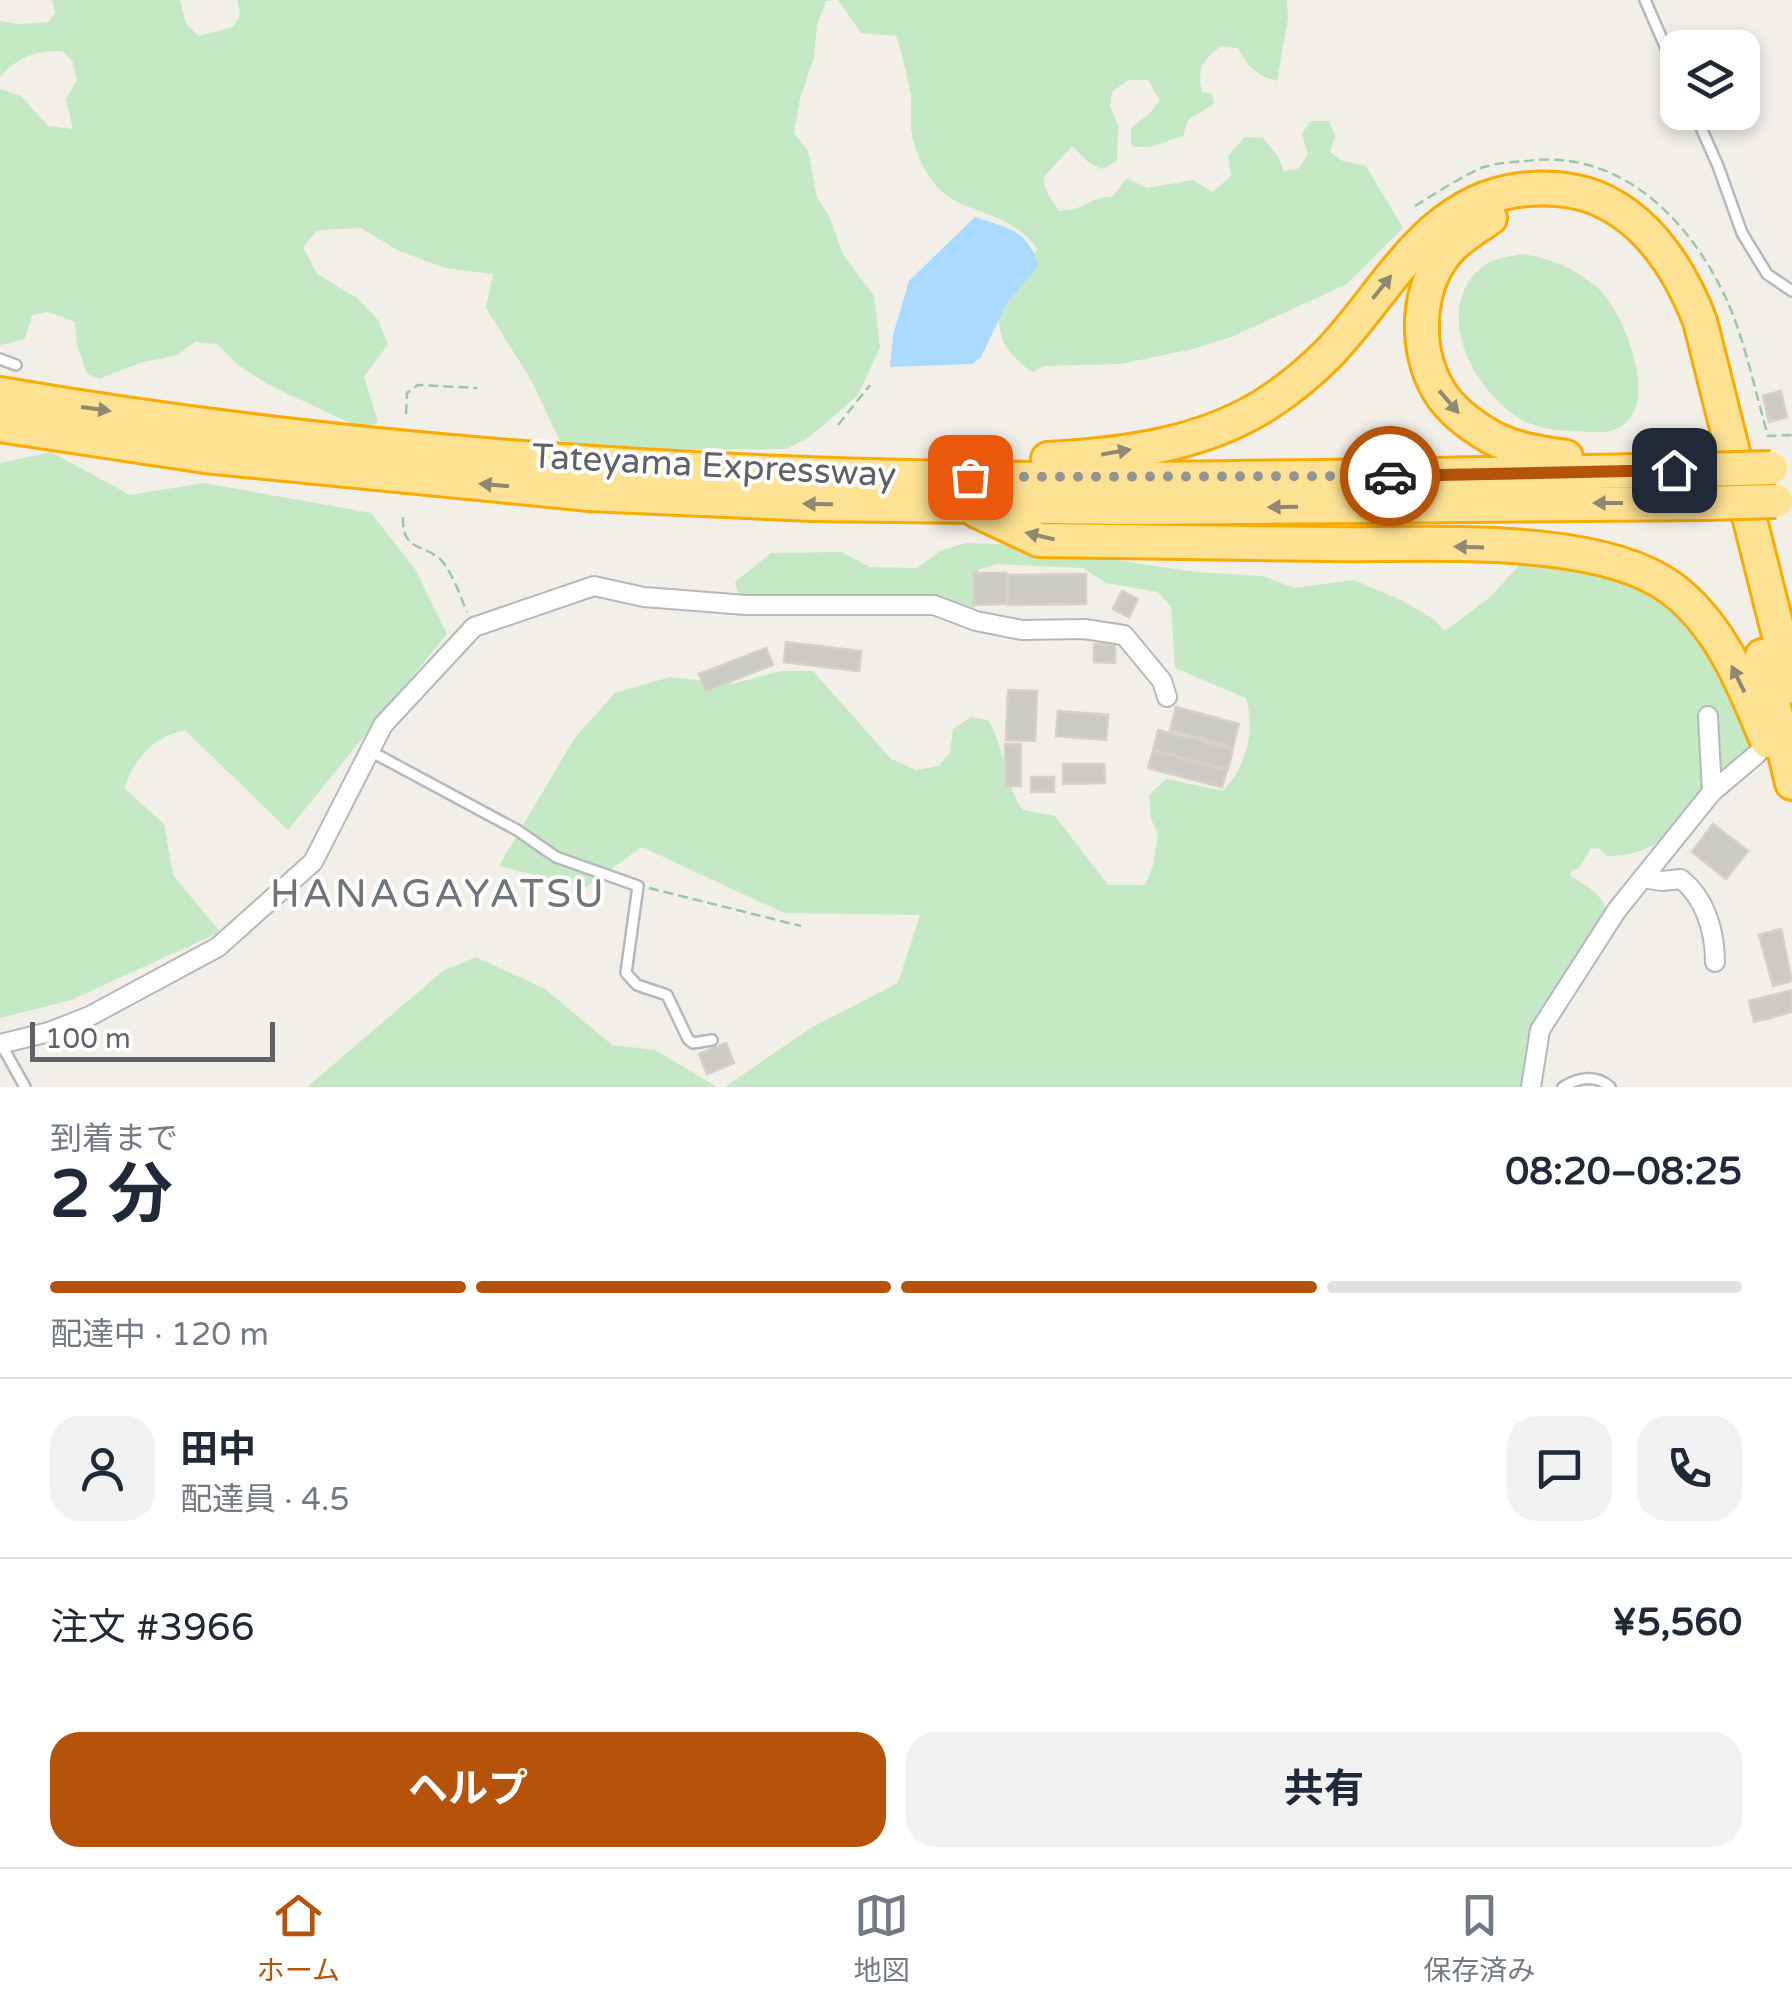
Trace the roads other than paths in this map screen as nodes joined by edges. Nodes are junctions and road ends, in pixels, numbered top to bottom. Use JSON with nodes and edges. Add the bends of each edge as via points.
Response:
{"nodes":[{"id":1,"x":1645,"y":0,"type":"edge"},
{"id":2,"x":1660,"y":35,"type":"edge"},
{"id":3,"x":1702,"y":130,"type":"edge"},
{"id":4,"x":1792,"y":291,"type":"edge"},
{"id":5,"x":0,"y":360,"type":"edge"},
{"id":6,"x":16,"y":365,"type":"dead end"},
{"id":7,"x":0,"y":394,"type":"edge"},
{"id":8,"x":0,"y":425,"type":"edge"},
{"id":9,"x":1781,"y":468,"type":"edge"},
{"id":10,"x":1618,"y":471,"type":"junction"},
{"id":11,"x":774,"y":472,"type":"junction"},
{"id":12,"x":1704,"y":486,"type":"junction"},
{"id":13,"x":1784,"y":501,"type":"edge"},
{"id":14,"x":968,"y":506,"type":"junction"},
{"id":15,"x":1792,"y":687,"type":"edge"},
{"id":16,"x":1167,"y":697,"type":"dead end"},
{"id":17,"x":1708,"y":716,"type":"dead end"},
{"id":18,"x":370,"y":751,"type":"junction"},
{"id":19,"x":1757,"y":754,"type":"dead end"},
{"id":20,"x":1792,"y":783,"type":"edge"},
{"id":21,"x":1712,"y":792,"type":"junction"},
{"id":22,"x":1792,"y":800,"type":"edge"},
{"id":23,"x":1643,"y":878,"type":"junction"},
{"id":24,"x":1715,"y":962,"type":"dead end"},
{"id":25,"x":712,"y":1040,"type":"dead end"},
{"id":26,"x":0,"y":1044,"type":"edge"},
{"id":27,"x":25,"y":1087,"type":"edge"},
{"id":28,"x":1531,"y":1087,"type":"edge"},
{"id":29,"x":1564,"y":1087,"type":"edge"},
{"id":30,"x":1610,"y":1087,"type":"edge"}],
"edges":[{"from":1,"to":2,"type":"lane"},
{"from":3,"to":4,"type":"lane","via":[[1742,233],[1768,274]]},
{"from":5,"to":6,"type":"lane"},
{"from":7,"to":11,"type":"highway","name":"Tateyama Expressway","one_way":true,"via":[[360,444]]},
{"from":14,"to":8,"type":"highway","name":"Tateyama Expressway","one_way":true,"via":[[589,494],[224,458]]},
{"from":9,"to":12,"type":"highway","name":"Tateyama Expressway","bridge":true},
{"from":10,"to":11,"type":"highway","name":"Tateyama Expressway","via":[[1108,479]]},
{"from":10,"to":12,"type":"highway","name":"Tateyama Expressway"},
{"from":20,"to":10,"type":"highway","one_way":true,"via":[[1694,370],[1663,288],[1634,249],[1589,216],[1542,206],[1492,217],[1450,248],[1426,291],[1424,346],[1439,392],[1494,439]]},
{"from":11,"to":15,"type":"highway","one_way":true,"via":[[1085,457],[1202,436],[1300,380],[1422,242],[1465,210],[1509,191],[1582,193],[1644,231],[1690,295]]},
{"from":12,"to":13,"type":"highway","name":"Tateyama Expressway","bridge":true},
{"from":12,"to":14,"type":"highway","name":"Tateyama Expressway","one_way":true,"via":[[1129,508]]},
{"from":22,"to":14,"type":"highway","one_way":true,"via":[[1714,633],[1672,588],[1622,563],[1520,548],[1039,540]]},
{"from":16,"to":18,"type":"street","via":[[1162,681],[1124,635],[1022,630],[934,605],[746,605],[594,586],[474,627],[383,725]]},
{"from":17,"to":21,"type":"street"},
{"from":18,"to":25,"type":"lane","via":[[556,857],[638,886],[626,973],[667,995],[693,1043]]},
{"from":18,"to":26,"type":"street","via":[[313,862],[218,947],[90,1016]]},
{"from":19,"to":21,"type":"street"},
{"from":21,"to":23,"type":"street","via":[[1658,845]]},
{"from":23,"to":24,"type":"street","via":[[1682,879],[1698,892]]},
{"from":23,"to":28,"type":"street","via":[[1540,1030]]},
{"from":26,"to":27,"type":"lane"},
{"from":29,"to":30,"type":"lane","via":[[1590,1078]]}]}
